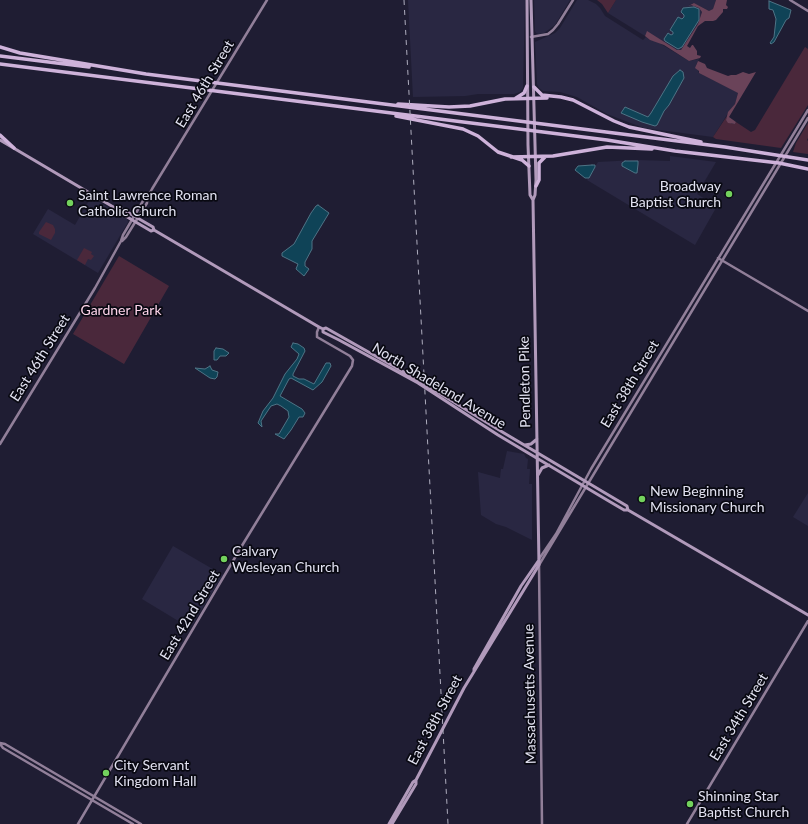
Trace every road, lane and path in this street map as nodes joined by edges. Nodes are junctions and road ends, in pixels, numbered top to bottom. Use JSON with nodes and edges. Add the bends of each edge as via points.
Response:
{"nodes":[{"id":1,"x":267,"y":0,"type":"edge"},
{"id":2,"x":527,"y":0,"type":"edge"},
{"id":3,"x":531,"y":0,"type":"edge"},
{"id":4,"x":573,"y":0,"type":"edge"},
{"id":5,"x":790,"y":0,"type":"edge"},
{"id":6,"x":808,"y":11,"type":"edge"},
{"id":7,"x":527,"y":37,"type":"junction"},
{"id":8,"x":532,"y":37,"type":"junction"},
{"id":9,"x":0,"y":47,"type":"edge"},
{"id":10,"x":0,"y":56,"type":"edge"},
{"id":11,"x":0,"y":64,"type":"edge"},
{"id":12,"x":108,"y":68,"type":"junction"},
{"id":13,"x":527,"y":86,"type":"junction"},
{"id":14,"x":534,"y":87,"type":"junction"},
{"id":15,"x":554,"y":97,"type":"junction"},
{"id":16,"x":515,"y":98,"type":"junction"},
{"id":17,"x":527,"y":98,"type":"junction"},
{"id":18,"x":535,"y":98,"type":"junction"},
{"id":19,"x":418,"y":107,"type":"junction"},
{"id":20,"x":808,"y":110,"type":"edge"},
{"id":21,"x":808,"y":118,"type":"edge"},
{"id":22,"x":418,"y":119,"type":"junction"},
{"id":23,"x":0,"y":135,"type":"edge"},
{"id":24,"x":0,"y":140,"type":"edge"},
{"id":25,"x":720,"y":147,"type":"junction"},
{"id":26,"x":14,"y":148,"type":"junction"},
{"id":27,"x":675,"y":151,"type":"junction"},
{"id":28,"x":528,"y":156,"type":"junction"},
{"id":29,"x":535,"y":156,"type":"junction"},
{"id":30,"x":550,"y":156,"type":"junction"},
{"id":31,"x":511,"y":157,"type":"junction"},
{"id":32,"x":808,"y":160,"type":"edge"},
{"id":33,"x":529,"y":166,"type":"junction"},
{"id":34,"x":808,"y":169,"type":"edge"},
{"id":35,"x":536,"y":186,"type":"junction"},
{"id":36,"x":533,"y":200,"type":"junction"},
{"id":37,"x":135,"y":219,"type":"junction"},
{"id":38,"x":718,"y":258,"type":"junction"},
{"id":39,"x":722,"y":261,"type":"junction"},
{"id":40,"x":808,"y":311,"type":"edge"},
{"id":41,"x":321,"y":328,"type":"junction"},
{"id":42,"x":434,"y":391,"type":"junction"},
{"id":43,"x":537,"y":439,"type":"junction"},
{"id":44,"x":0,"y":444,"type":"edge"},
{"id":45,"x":524,"y":445,"type":"junction"},
{"id":46,"x":537,"y":453,"type":"junction"},
{"id":47,"x":537,"y":457,"type":"junction"},
{"id":48,"x":550,"y":465,"type":"junction"},
{"id":49,"x":537,"y":477,"type":"junction"},
{"id":50,"x":586,"y":482,"type":"junction"},
{"id":51,"x":584,"y":486,"type":"junction"},
{"id":52,"x":628,"y":510,"type":"junction"},
{"id":53,"x":539,"y":560,"type":"junction"},
{"id":54,"x":539,"y":564,"type":"junction"},
{"id":55,"x":808,"y":615,"type":"edge"},
{"id":56,"x":808,"y":621,"type":"edge"},
{"id":57,"x":474,"y":671,"type":"junction"},
{"id":58,"x":416,"y":780,"type":"junction"},
{"id":59,"x":94,"y":798,"type":"junction"},
{"id":60,"x":78,"y":824,"type":"edge"},
{"id":61,"x":133,"y":824,"type":"edge"},
{"id":62,"x":141,"y":824,"type":"edge"},
{"id":63,"x":389,"y":824,"type":"edge"},
{"id":64,"x":392,"y":824,"type":"edge"},
{"id":65,"x":542,"y":824,"type":"edge"},
{"id":66,"x":687,"y":824,"type":"edge"}],
"edges":[{"from":1,"to":37,"type":"main road","name":"East 46th Street","via":[[147,198],[147,203]]},
{"from":2,"to":7,"type":"main road","name":"Pendleton Pike"},
{"from":3,"to":8,"type":"main road","name":"Pendleton Pike"},
{"from":4,"to":8,"type":"main road","via":[[553,30],[548,34]]},
{"from":5,"to":6,"type":"main road"},
{"from":7,"to":8,"type":"main road"},
{"from":7,"to":13,"type":"main road","name":"Pendleton Pike"},
{"from":8,"to":14,"type":"main road","name":"Pendleton Pike"},
{"from":9,"to":12,"type":"highway","via":[[20,53]]},
{"from":10,"to":12,"type":"highway"},
{"from":11,"to":22,"type":"highway"},
{"from":12,"to":19,"type":"highway"},
{"from":13,"to":16,"type":"highway","via":[[524,92]]},
{"from":13,"to":17,"type":"main road","name":"Pendleton Pike"},
{"from":14,"to":15,"type":"highway","via":[[542,95]]},
{"from":14,"to":18,"type":"main road","name":"Pendleton Pike"},
{"from":15,"to":18,"type":"highway"},
{"from":15,"to":25,"type":"highway","via":[[576,102],[629,127]]},
{"from":16,"to":17,"type":"highway"},
{"from":16,"to":19,"type":"highway","via":[[458,107]]},
{"from":17,"to":18,"type":"highway"},
{"from":17,"to":28,"type":"main road","name":"Pendleton Pike"},
{"from":18,"to":29,"type":"main road","name":"Pendleton Pike"},
{"from":19,"to":25,"type":"highway"},
{"from":20,"to":38,"type":"main road","name":"East 38th Street"},
{"from":21,"to":39,"type":"main road","name":"East 38th Street"},
{"from":22,"to":27,"type":"highway","via":[[607,140]]},
{"from":22,"to":31,"type":"highway","via":[[467,130],[498,152]]},
{"from":23,"to":26,"type":"highway"},
{"from":24,"to":26,"type":"main road","name":"North Shadeland Avenue"},
{"from":25,"to":32,"type":"highway"},
{"from":26,"to":37,"type":"main road","name":"North Shadeland Avenue"},
{"from":27,"to":30,"type":"highway","via":[[608,147]]},
{"from":27,"to":34,"type":"highway","via":[[779,163]]},
{"from":28,"to":29,"type":"highway"},
{"from":28,"to":31,"type":"highway"},
{"from":28,"to":33,"type":"main road","name":"Pendleton Pike"},
{"from":29,"to":30,"type":"highway"},
{"from":29,"to":35,"type":"main road","name":"Pendleton Pike"},
{"from":30,"to":35,"type":"highway","via":[[539,162],[539,180]]},
{"from":31,"to":33,"type":"highway","via":[[522,160]]},
{"from":33,"to":36,"type":"main road","name":"Pendleton Pike","via":[[530,195]]},
{"from":35,"to":36,"type":"main road","name":"Pendleton Pike"},
{"from":36,"to":43,"type":"main road","name":"Pendleton Pike"},
{"from":37,"to":41,"type":"main road","name":"North Shadeland Avenue"},
{"from":37,"to":44,"type":"main road","name":"East 46th Street","via":[[123,235],[74,324]]},
{"from":38,"to":39,"type":"main road"},
{"from":38,"to":50,"type":"main road","name":"East 38th Street"},
{"from":39,"to":40,"type":"main road"},
{"from":39,"to":50,"type":"main road","name":"East 38th Street"},
{"from":41,"to":42,"type":"main road","name":"North Shadeland Avenue","via":[[324,332]]},
{"from":41,"to":59,"type":"main road","name":"East 42nd Street","via":[[316,332],[318,337],[350,356],[353,360],[352,366],[243,544]]},
{"from":42,"to":45,"type":"main road","name":"North Shadeland Avenue"},
{"from":42,"to":47,"type":"main road","name":"North Shadeland Avenue","via":[[494,432]]},
{"from":43,"to":45,"type":"main road"},
{"from":43,"to":46,"type":"main road","name":"Pendleton Pike"},
{"from":45,"to":46,"type":"main road","name":"North Shadeland Avenue"},
{"from":46,"to":47,"type":"main road","name":"Pendleton Pike"},
{"from":46,"to":50,"type":"main road","name":"North Shadeland Avenue"},
{"from":47,"to":48,"type":"main road","name":"North Shadeland Avenue"},
{"from":47,"to":49,"type":"main road","name":"Pendleton Pike"},
{"from":48,"to":49,"type":"main road","via":[[542,467]]},
{"from":48,"to":51,"type":"main road","name":"North Shadeland Avenue"},
{"from":49,"to":53,"type":"main road","name":"Pendleton Pike"},
{"from":50,"to":51,"type":"main road","name":"East 38th Street"},
{"from":50,"to":52,"type":"main road","name":"North Shadeland Avenue","via":[[627,506]]},
{"from":51,"to":52,"type":"main road","name":"North Shadeland Avenue"},
{"from":51,"to":53,"type":"main road","name":"East 38th Street"},
{"from":51,"to":54,"type":"main road","name":"East 38th Street"},
{"from":52,"to":55,"type":"main road","name":"North Shadeland Avenue"},
{"from":53,"to":54,"type":"main road","name":"Pendleton Pike"},
{"from":53,"to":57,"type":"main road","name":"East 38th Street","via":[[521,586]]},
{"from":54,"to":57,"type":"main road","name":"East 38th Street"},
{"from":54,"to":65,"type":"main road","name":"Massachusetts Avenue"},
{"from":56,"to":66,"type":"main road","name":"East 34th Street"},
{"from":57,"to":58,"type":"main road","name":"East 38th Street"},
{"from":58,"to":63,"type":"main road","name":"East 38th Street"},
{"from":58,"to":64,"type":"main road","name":"East 38th Street"},
{"from":59,"to":59,"type":"main road","via":[[5,744],[0,743],[3,748]]},
{"from":59,"to":60,"type":"main road","name":"East 42nd Street"},
{"from":59,"to":61,"type":"main road"},
{"from":59,"to":62,"type":"main road"}]}
